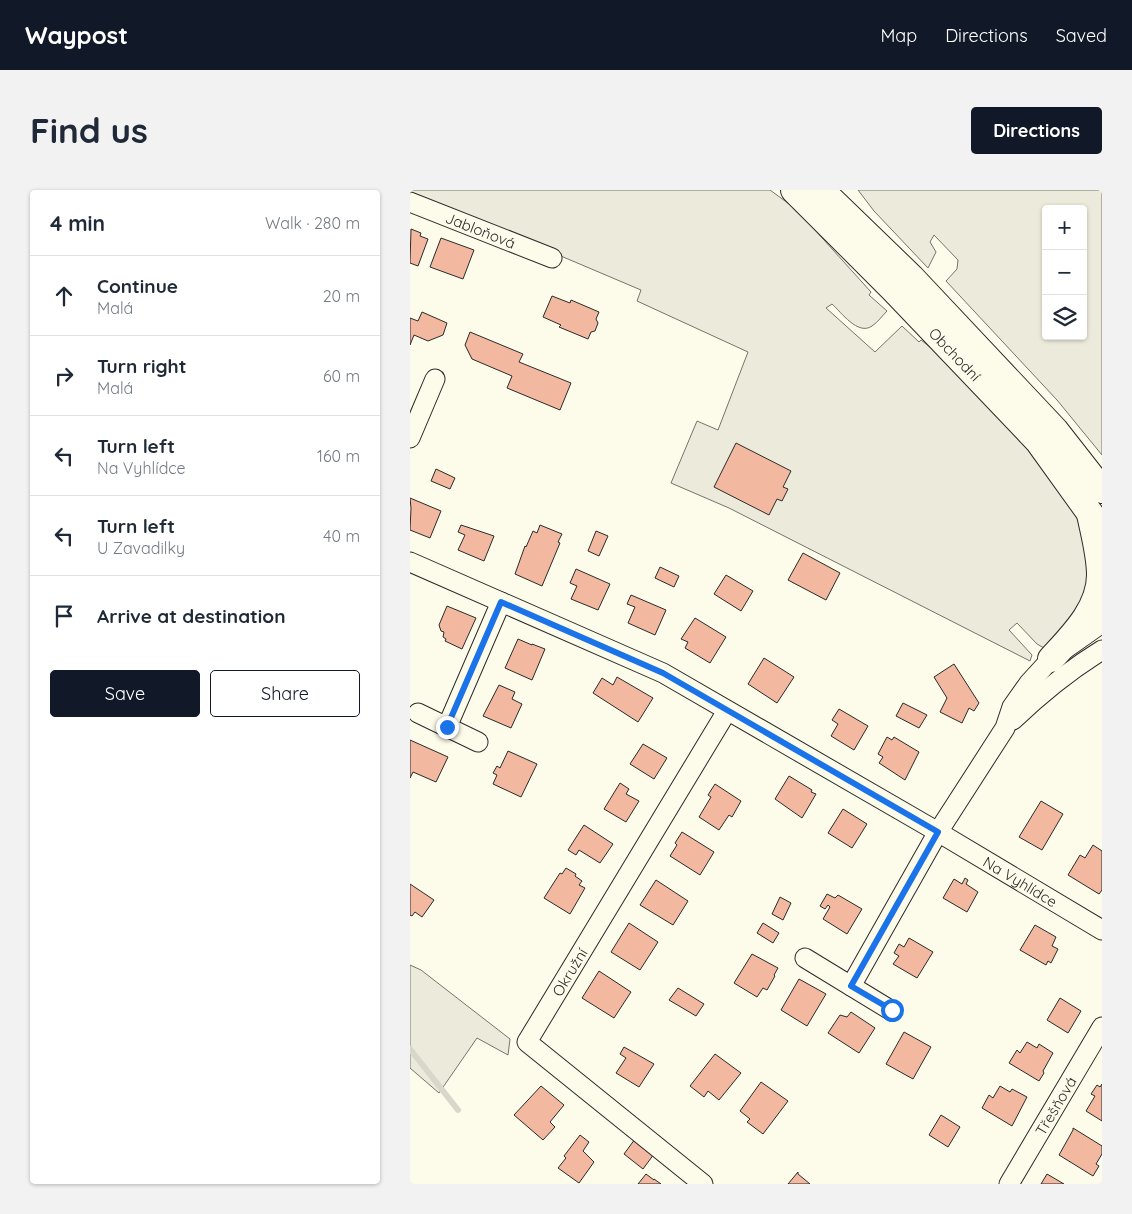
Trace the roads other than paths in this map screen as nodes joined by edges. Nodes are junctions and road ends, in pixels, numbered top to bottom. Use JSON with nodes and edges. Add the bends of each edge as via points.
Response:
{"nodes":[{"id":1,"x":794,"y":190,"type":"edge"},
{"id":2,"x":821,"y":190,"type":"edge"},
{"id":3,"x":410,"y":202,"type":"edge"},
{"id":4,"x":552,"y":258,"type":"dead end"},
{"id":5,"x":435,"y":379,"type":"dead end"},
{"id":6,"x":410,"y":438,"type":"edge"},
{"id":7,"x":1098,"y":511,"type":"edge"},
{"id":8,"x":410,"y":562,"type":"edge"},
{"id":9,"x":501,"y":602,"type":"junction"},
{"id":10,"x":1102,"y":623,"type":"edge"},
{"id":11,"x":1102,"y":650,"type":"edge"},
{"id":12,"x":1051,"y":659,"type":"junction"},
{"id":13,"x":727,"y":710,"type":"junction"},
{"id":14,"x":418,"y":713,"type":"dead end"},
{"id":15,"x":447,"y":727,"type":"junction"},
{"id":16,"x":1005,"y":728,"type":"junction"},
{"id":17,"x":478,"y":742,"type":"dead end"},
{"id":18,"x":938,"y":832,"type":"junction"},
{"id":19,"x":1102,"y":930,"type":"edge"},
{"id":20,"x":806,"y":958,"type":"dead end"},
{"id":21,"x":851,"y":986,"type":"junction"},
{"id":22,"x":892,"y":1010,"type":"dead end"},
{"id":23,"x":1102,"y":1027,"type":"edge"},
{"id":24,"x":703,"y":1184,"type":"edge"},
{"id":25,"x":1009,"y":1184,"type":"edge"}],
"edges":[{"from":1,"to":7,"type":"main road","name":"Obchodní","via":[[1038,441]]},
{"from":2,"to":7,"type":"main road","name":"Obchodní","via":[[911,277],[1055,430]]},
{"from":3,"to":4,"type":"street","name":"Jabloňová"},
{"from":5,"to":6,"type":"street"},
{"from":7,"to":12,"type":"main road","via":[[1100,576],[1096,596],[1080,627]]},
{"from":8,"to":9,"type":"street","name":"Na Vyhlídce"},
{"from":9,"to":13,"type":"street","name":"Na Vyhlídce","via":[[663,673]]},
{"from":9,"to":15,"type":"street"},
{"from":10,"to":12,"type":"street"},
{"from":11,"to":16,"type":"street","via":[[1046,689]]},
{"from":12,"to":16,"type":"street","via":[[1012,707]]},
{"from":13,"to":18,"type":"street","name":"Na Vyhlídce"},
{"from":13,"to":24,"type":"street","name":"Okružní","via":[[528,1042]]},
{"from":14,"to":15,"type":"street"},
{"from":15,"to":17,"type":"street"},
{"from":16,"to":18,"type":"street"},
{"from":18,"to":19,"type":"street","name":"Na Vyhlídce"},
{"from":18,"to":21,"type":"street"},
{"from":20,"to":21,"type":"street"},
{"from":21,"to":22,"type":"street"},
{"from":23,"to":25,"type":"street","name":"Třešňová"}]}
